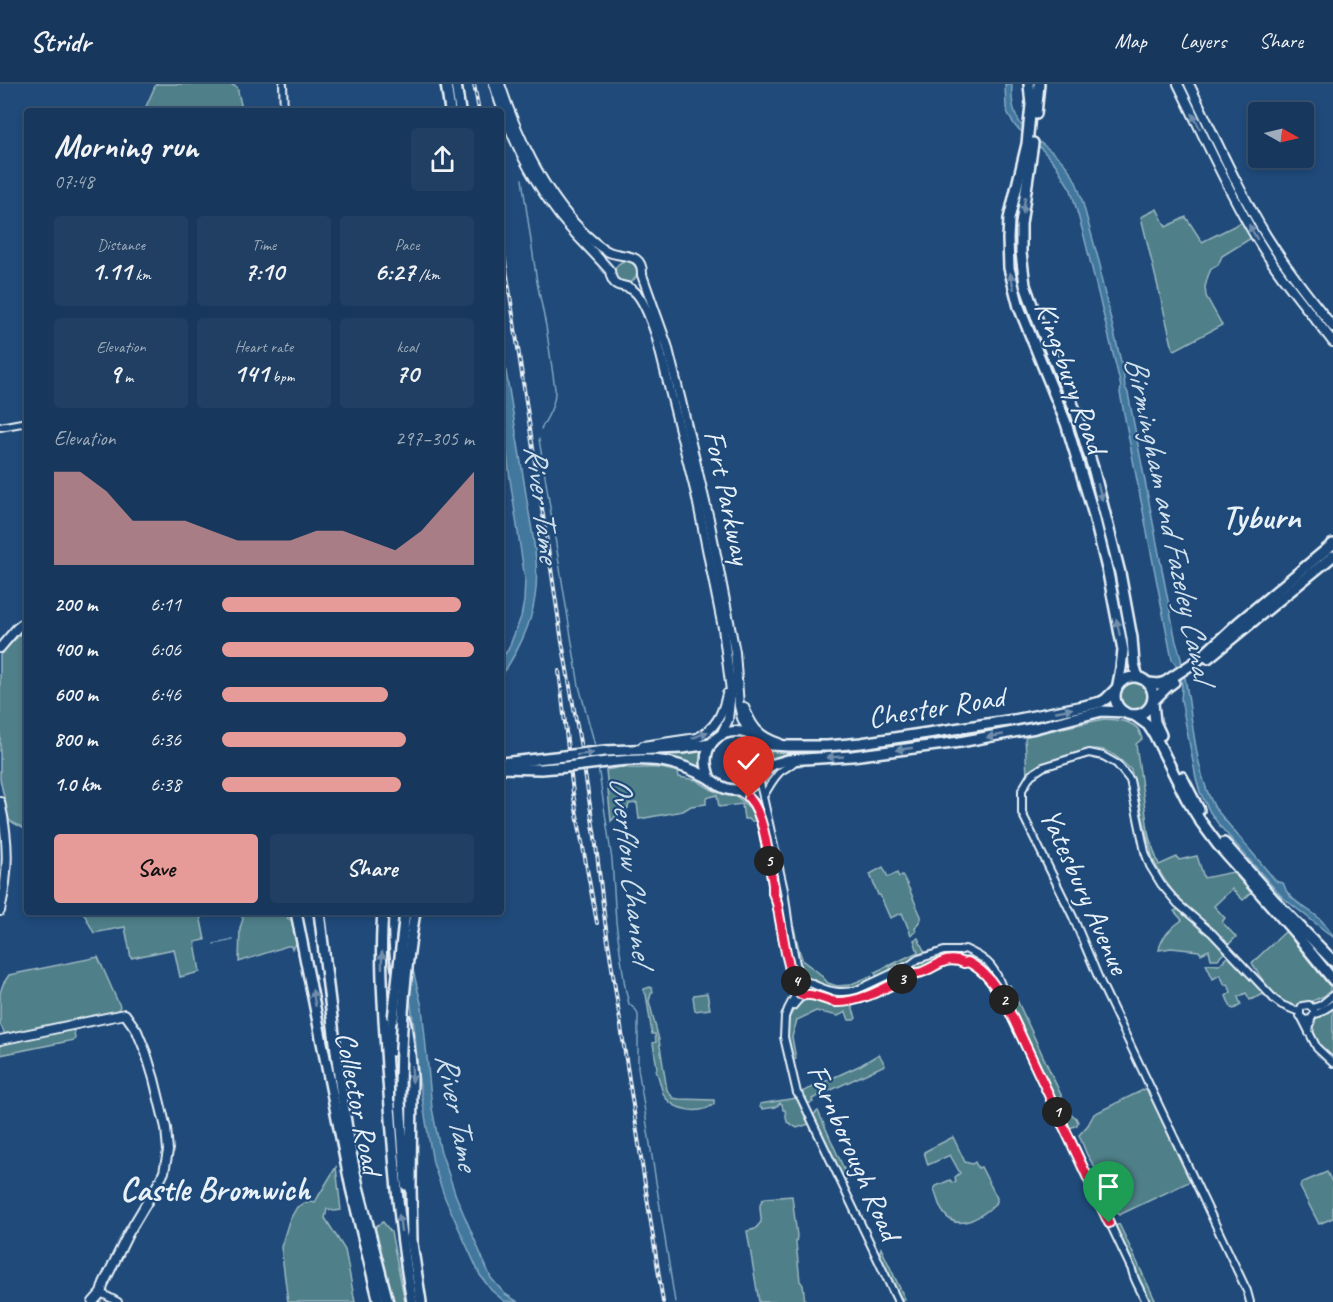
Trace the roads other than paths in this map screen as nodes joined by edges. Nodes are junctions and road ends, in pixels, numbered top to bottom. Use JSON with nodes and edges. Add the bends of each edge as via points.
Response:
{"nodes":[{"id":1,"x":283,"y":84,"type":"edge"},
{"id":2,"x":446,"y":84,"type":"edge"},
{"id":3,"x":456,"y":84,"type":"edge"},
{"id":4,"x":494,"y":84,"type":"edge"},
{"id":5,"x":500,"y":84,"type":"edge"},
{"id":6,"x":1029,"y":84,"type":"edge"},
{"id":7,"x":1039,"y":84,"type":"edge"},
{"id":8,"x":1178,"y":84,"type":"edge"},
{"id":9,"x":1189,"y":84,"type":"edge"},
{"id":10,"x":284,"y":108,"type":"edge"},
{"id":11,"x":450,"y":108,"type":"edge"},
{"id":12,"x":460,"y":108,"type":"edge"},
{"id":13,"x":502,"y":108,"type":"edge"},
{"id":14,"x":504,"y":114,"type":"edge"},
{"id":15,"x":1032,"y":129,"type":"junction"},
{"id":16,"x":1029,"y":146,"type":"junction"},
{"id":17,"x":623,"y":256,"type":"junction"},
{"id":18,"x":610,"y":271,"type":"junction"},
{"id":19,"x":642,"y":275,"type":"junction"},
{"id":20,"x":1297,"y":281,"type":"junction"},
{"id":21,"x":627,"y":287,"type":"junction"},
{"id":22,"x":1290,"y":287,"type":"junction"},
{"id":23,"x":1333,"y":327,"type":"edge"},
{"id":24,"x":1333,"y":342,"type":"edge"},
{"id":25,"x":1059,"y":372,"type":"junction"},
{"id":26,"x":1053,"y":389,"type":"junction"},
{"id":27,"x":1068,"y":393,"type":"junction"},
{"id":28,"x":24,"y":423,"type":"edge"},
{"id":29,"x":1066,"y":423,"type":"junction"},
{"id":30,"x":0,"y":427,"type":"edge"},
{"id":31,"x":1333,"y":544,"type":"edge"},
{"id":32,"x":1333,"y":556,"type":"edge"},
{"id":33,"x":1316,"y":564,"type":"junction"},
{"id":34,"x":24,"y":622,"type":"edge"},
{"id":35,"x":0,"y":648,"type":"edge"},
{"id":36,"x":735,"y":652,"type":"junction"},
{"id":37,"x":1123,"y":657,"type":"junction"},
{"id":38,"x":729,"y":665,"type":"junction"},
{"id":39,"x":1180,"y":675,"type":"junction"},
{"id":40,"x":1145,"y":681,"type":"junction"},
{"id":41,"x":1117,"y":687,"type":"junction"},
{"id":42,"x":1153,"y":701,"type":"junction"},
{"id":43,"x":1084,"y":711,"type":"junction"},
{"id":44,"x":1124,"y":712,"type":"junction"},
{"id":45,"x":1134,"y":715,"type":"junction"},
{"id":46,"x":1152,"y":731,"type":"junction"},
{"id":47,"x":748,"y":734,"type":"junction"},
{"id":48,"x":721,"y":735,"type":"junction"},
{"id":49,"x":914,"y":735,"type":"junction"},
{"id":50,"x":757,"y":740,"type":"junction"},
{"id":51,"x":960,"y":742,"type":"junction"},
{"id":52,"x":711,"y":744,"type":"junction"},
{"id":53,"x":789,"y":746,"type":"junction"},
{"id":54,"x":622,"y":750,"type":"junction"},
{"id":55,"x":798,"y":759,"type":"junction"},
{"id":56,"x":504,"y":763,"type":"edge"},
{"id":57,"x":504,"y":768,"type":"edge"},
{"id":58,"x":762,"y":774,"type":"junction"},
{"id":59,"x":710,"y":779,"type":"junction"},
{"id":60,"x":737,"y":790,"type":"junction"},
{"id":61,"x":764,"y":796,"type":"junction"},
{"id":62,"x":0,"y":802,"type":"edge"},
{"id":63,"x":0,"y":911,"type":"edge"},
{"id":64,"x":297,"y":915,"type":"edge"},
{"id":65,"x":319,"y":915,"type":"edge"},
{"id":66,"x":383,"y":915,"type":"edge"},
{"id":67,"x":394,"y":915,"type":"edge"},
{"id":68,"x":405,"y":915,"type":"edge"},
{"id":69,"x":415,"y":915,"type":"edge"},
{"id":70,"x":959,"y":951,"type":"junction"},
{"id":71,"x":970,"y":952,"type":"junction"},
{"id":72,"x":958,"y":960,"type":"junction"},
{"id":73,"x":1333,"y":961,"type":"edge"},
{"id":74,"x":968,"y":962,"type":"junction"},
{"id":75,"x":1333,"y":980,"type":"edge"},
{"id":76,"x":811,"y":984,"type":"junction"},
{"id":77,"x":800,"y":988,"type":"junction"},
{"id":78,"x":810,"y":994,"type":"junction"},
{"id":79,"x":1333,"y":995,"type":"edge"},
{"id":80,"x":1333,"y":1004,"type":"edge"},
{"id":81,"x":1008,"y":1008,"type":"junction"},
{"id":82,"x":1313,"y":1013,"type":"junction"},
{"id":83,"x":1301,"y":1015,"type":"junction"},
{"id":84,"x":1309,"y":1033,"type":"junction"},
{"id":85,"x":0,"y":1040,"type":"edge"},
{"id":86,"x":1333,"y":1064,"type":"edge"},
{"id":87,"x":393,"y":1140,"type":"junction"},
{"id":88,"x":412,"y":1243,"type":"junction"},
{"id":89,"x":101,"y":1293,"type":"junction"},
{"id":90,"x":93,"y":1302,"type":"edge"},
{"id":91,"x":118,"y":1302,"type":"edge"},
{"id":92,"x":379,"y":1302,"type":"edge"},
{"id":93,"x":388,"y":1302,"type":"edge"},
{"id":94,"x":412,"y":1302,"type":"edge"},
{"id":95,"x":421,"y":1302,"type":"edge"},
{"id":96,"x":898,"y":1302,"type":"edge"},
{"id":97,"x":1146,"y":1302,"type":"edge"},
{"id":98,"x":1249,"y":1302,"type":"edge"}],
"edges":[{"from":1,"to":10,"type":"street"},
{"from":2,"to":11,"type":"highway"},
{"from":3,"to":12,"type":"highway"},
{"from":4,"to":13,"type":"main road","name":"Fort Parkway"},
{"from":5,"to":17,"type":"main road","name":"Fort Parkway","via":[[526,150],[564,209],[600,247]]},
{"from":6,"to":15,"type":"highway","name":"Kingsbury Road"},
{"from":7,"to":15,"type":"highway","name":"Kingsbury Road"},
{"from":22,"to":8,"type":"main road","one_way":true,"via":[[1252,230]]},
{"from":9,"to":20,"type":"main road","via":[[1250,206]]},
{"from":14,"to":18,"type":"main road","name":"Fort Parkway","via":[[534,177],[559,214]]},
{"from":15,"to":16,"type":"highway","name":"Kingsbury Road"},
{"from":16,"to":25,"type":"highway","name":"Kingsbury Road","one_way":true,"via":[[1022,268],[1030,302]]},
{"from":26,"to":16,"type":"highway","name":"Kingsbury Road","one_way":true,"via":[[1019,307],[1009,268],[1009,219]]},
{"from":17,"to":18,"type":"main road"},
{"from":17,"to":19,"type":"main road","name":"Fort Parkway","via":[[639,262]]},
{"from":18,"to":21,"type":"main road","name":"Fort Parkway","via":[[614,282]]},
{"from":19,"to":21,"type":"main road","via":[[637,284]]},
{"from":19,"to":36,"type":"main road","name":"Fort Parkway","via":[[667,345],[681,401]]},
{"from":20,"to":22,"type":"main road"},
{"from":20,"to":23,"type":"main road"},
{"from":21,"to":38,"type":"main road","name":"Fort Parkway","via":[[634,290],[645,307],[662,356],[696,494]]},
{"from":22,"to":24,"type":"main road"},
{"from":25,"to":26,"type":"highway","via":[[1061,387]]},
{"from":25,"to":27,"type":"highway","name":"Kingsbury Road"},
{"from":26,"to":29,"type":"highway","name":"Kingsbury Road"},
{"from":27,"to":29,"type":"highway","via":[[1062,401]]},
{"from":27,"to":40,"type":"highway","name":"Kingsbury Road","one_way":true,"via":[[1115,549],[1134,664]]},
{"from":28,"to":30,"type":"street"},
{"from":37,"to":29,"type":"highway","name":"Kingsbury Road","one_way":true,"via":[[1101,540]]},
{"from":31,"to":33,"type":"highway"},
{"from":32,"to":33,"type":"highway"},
{"from":33,"to":39,"type":"highway","via":[[1223,647]]},
{"from":34,"to":35,"type":"main road"},
{"from":36,"to":47,"type":"main road","name":"Fort Parkway","via":[[739,705]]},
{"from":36,"to":53,"type":"main road","via":[[743,705],[753,727],[766,738]]},
{"from":37,"to":41,"type":"highway","name":"Kingsbury Road"},
{"from":37,"to":43,"type":"highway","via":[[1104,695]]},
{"from":38,"to":48,"type":"main road","name":"Fort Parkway","via":[[730,710]]},
{"from":54,"to":38,"type":"main road","one_way":true,"via":[[697,738],[713,728],[725,705]]},
{"from":39,"to":40,"type":"highway","via":[[1159,684]]},
{"from":39,"to":42,"type":"highway"},
{"from":40,"to":41,"type":"highway","via":[[1131,677]]},
{"from":40,"to":42,"type":"highway"},
{"from":41,"to":43,"type":"highway","name":"Chester Road"},
{"from":41,"to":44,"type":"highway","via":[[1115,701]]},
{"from":42,"to":45,"type":"highway","via":[[1144,713]]},
{"from":42,"to":73,"type":"highway","via":[[1160,734],[1200,812],[1276,902]]},
{"from":43,"to":44,"type":"highway","name":"Chester Road"},
{"from":43,"to":46,"type":"highway","via":[[1125,717]]},
{"from":49,"to":43,"type":"highway","name":"Chester Road","one_way":true},
{"from":43,"to":51,"type":"highway","name":"Chester Road","one_way":true,"via":[[1035,728]]},
{"from":44,"to":45,"type":"highway"},
{"from":45,"to":46,"type":"highway"},
{"from":46,"to":75,"type":"highway","via":[[1201,822]]},
{"from":47,"to":48,"type":"highway","via":[[735,731]]},
{"from":47,"to":50,"type":"highway"},
{"from":48,"to":52,"type":"highway"},
{"from":49,"to":51,"type":"highway","via":[[951,733]]},
{"from":49,"to":53,"type":"highway","name":"Chester Road","via":[[838,746]]},
{"from":50,"to":53,"type":"highway","name":"Chester Road"},
{"from":50,"to":58,"type":"highway","via":[[764,754]]},
{"from":51,"to":55,"type":"highway","name":"Chester Road","one_way":true},
{"from":52,"to":54,"type":"highway"},
{"from":52,"to":59,"type":"highway","via":[[706,760]]},
{"from":56,"to":54,"type":"highway","one_way":true,"bridge":true},
{"from":55,"to":58,"type":"highway","name":"Chester Road","via":[[782,761]]},
{"from":55,"to":61,"type":"street","via":[[775,777]]},
{"from":57,"to":59,"type":"highway","bridge":true,"via":[[541,769],[631,760],[670,762]]},
{"from":58,"to":60,"type":"highway","via":[[750,787]]},
{"from":58,"to":61,"type":"street"},
{"from":59,"to":60,"type":"highway"},
{"from":60,"to":77,"type":"street","via":[[754,802],[761,820],[786,953]]},
{"from":61,"to":77,"type":"street"},
{"from":62,"to":63,"type":"main road","via":[[8,861]]},
{"from":92,"to":64,"type":"highway","name":"Collector Road","one_way":true,"via":[[351,1188]]},
{"from":65,"to":93,"type":"highway","name":"Collector Road","via":[[350,1148]]},
{"from":87,"to":66,"type":"highway","one_way":true,"via":[[382,968]]},
{"from":67,"to":88,"type":"highway","one_way":true,"via":[[395,956],[411,1063]]},
{"from":68,"to":87,"type":"highway","bridge":true,"via":[[391,1057]]},
{"from":69,"to":88,"type":"highway","bridge":true,"via":[[400,1059],[404,1171]]},
{"from":70,"to":71,"type":"street"},
{"from":70,"to":72,"type":"street"},
{"from":70,"to":76,"type":"street","via":[[918,959],[857,990],[829,991]]},
{"from":71,"to":74,"type":"street"},
{"from":71,"to":81,"type":"street","via":[[993,969]]},
{"from":72,"to":74,"type":"street"},
{"from":72,"to":78,"type":"street","via":[[942,962],[852,1002],[824,1000]]},
{"from":74,"to":81,"type":"street","via":[[988,976]]},
{"from":76,"to":77,"type":"street","via":[[808,981]]},
{"from":76,"to":78,"type":"street"},
{"from":77,"to":78,"type":"street"},
{"from":77,"to":96,"type":"street","name":"Farnborough Road","via":[[785,1017],[784,1037],[797,1093]]},
{"from":79,"to":82,"type":"street"},
{"from":80,"to":82,"type":"street"},
{"from":81,"to":97,"type":"street"},
{"from":82,"to":83,"type":"street","via":[[1305,1020]]},
{"from":82,"to":83,"type":"street","via":[[1305,1005]]},
{"from":82,"to":84,"type":"street"},
{"from":83,"to":84,"type":"street"},
{"from":83,"to":98,"type":"street","name":"Yatesbury Avenue","via":[[1275,1000],[1161,884],[1145,852],[1130,780],[1117,764],[1089,753],[1043,767],[1031,776],[1022,790],[1022,813]]},
{"from":84,"to":86,"type":"street"},
{"from":85,"to":89,"type":"main road","via":[[125,1014],[137,1031],[154,1079],[168,1151],[164,1172],[128,1234]]},
{"from":94,"to":87,"type":"highway","one_way":true},
{"from":88,"to":95,"type":"highway"},
{"from":89,"to":90,"type":"main road"},
{"from":89,"to":91,"type":"street"}]}
